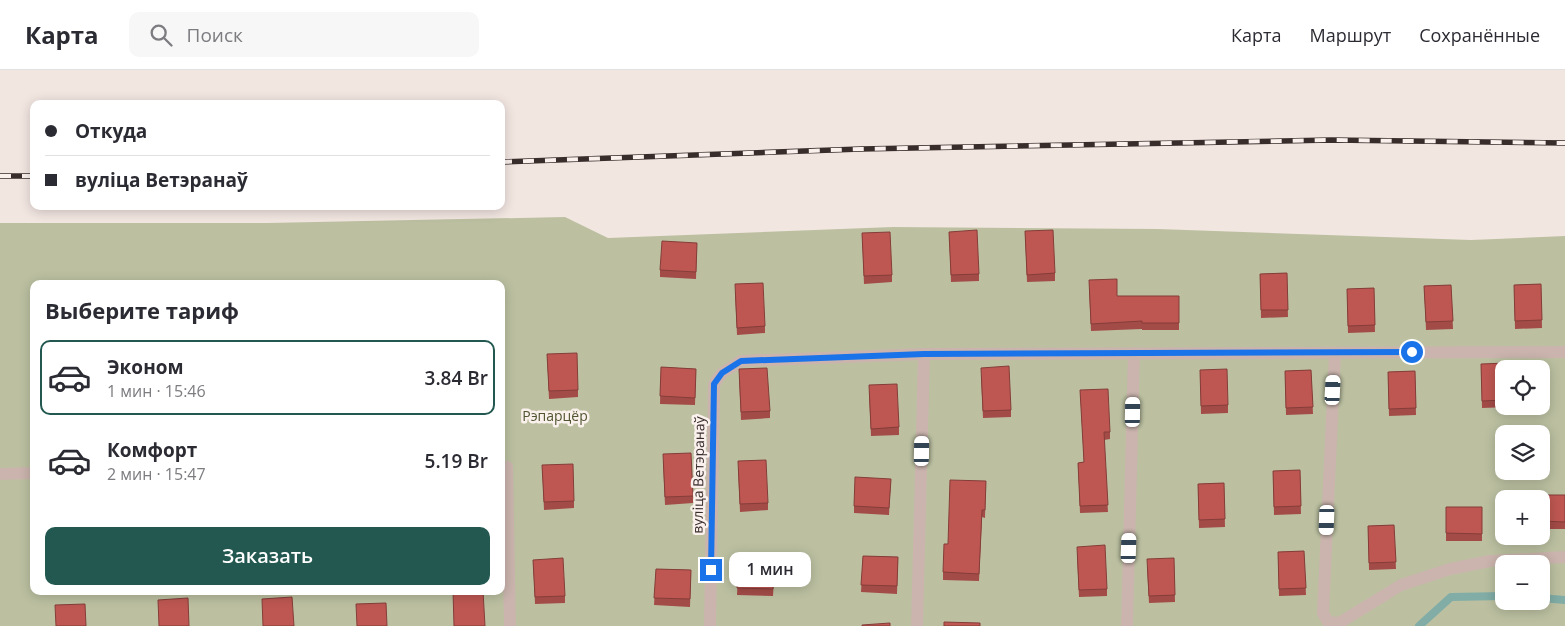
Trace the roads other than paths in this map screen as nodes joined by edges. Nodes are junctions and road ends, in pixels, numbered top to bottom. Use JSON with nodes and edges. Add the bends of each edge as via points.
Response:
{"nodes":[{"id":1,"x":1565,"y":352,"type":"edge"},
{"id":2,"x":1134,"y":353,"type":"junction"},
{"id":3,"x":1335,"y":353,"type":"junction"},
{"id":4,"x":924,"y":354,"type":"junction"},
{"id":5,"x":30,"y":473,"type":"edge"},
{"id":6,"x":0,"y":474,"type":"edge"},
{"id":7,"x":505,"y":494,"type":"edge"},
{"id":8,"x":1565,"y":557,"type":"edge"},
{"id":9,"x":510,"y":626,"type":"edge"},
{"id":10,"x":710,"y":626,"type":"edge"},
{"id":11,"x":917,"y":626,"type":"edge"},
{"id":12,"x":1127,"y":626,"type":"edge"}],
"edges":[{"from":1,"to":3,"type":"street"},
{"from":2,"to":3,"type":"street"},
{"from":2,"to":4,"type":"street"},
{"from":2,"to":12,"type":"street"},
{"from":3,"to":8,"type":"street","via":[[1323,613],[1328,622],[1339,623],[1401,585],[1450,568],[1490,561]]},
{"from":4,"to":10,"type":"street","name":"вуліца Ветэранаў","via":[[741,361],[722,373],[714,384]]},
{"from":4,"to":11,"type":"street"},
{"from":5,"to":6,"type":"street"},
{"from":7,"to":9,"type":"street"}]}
